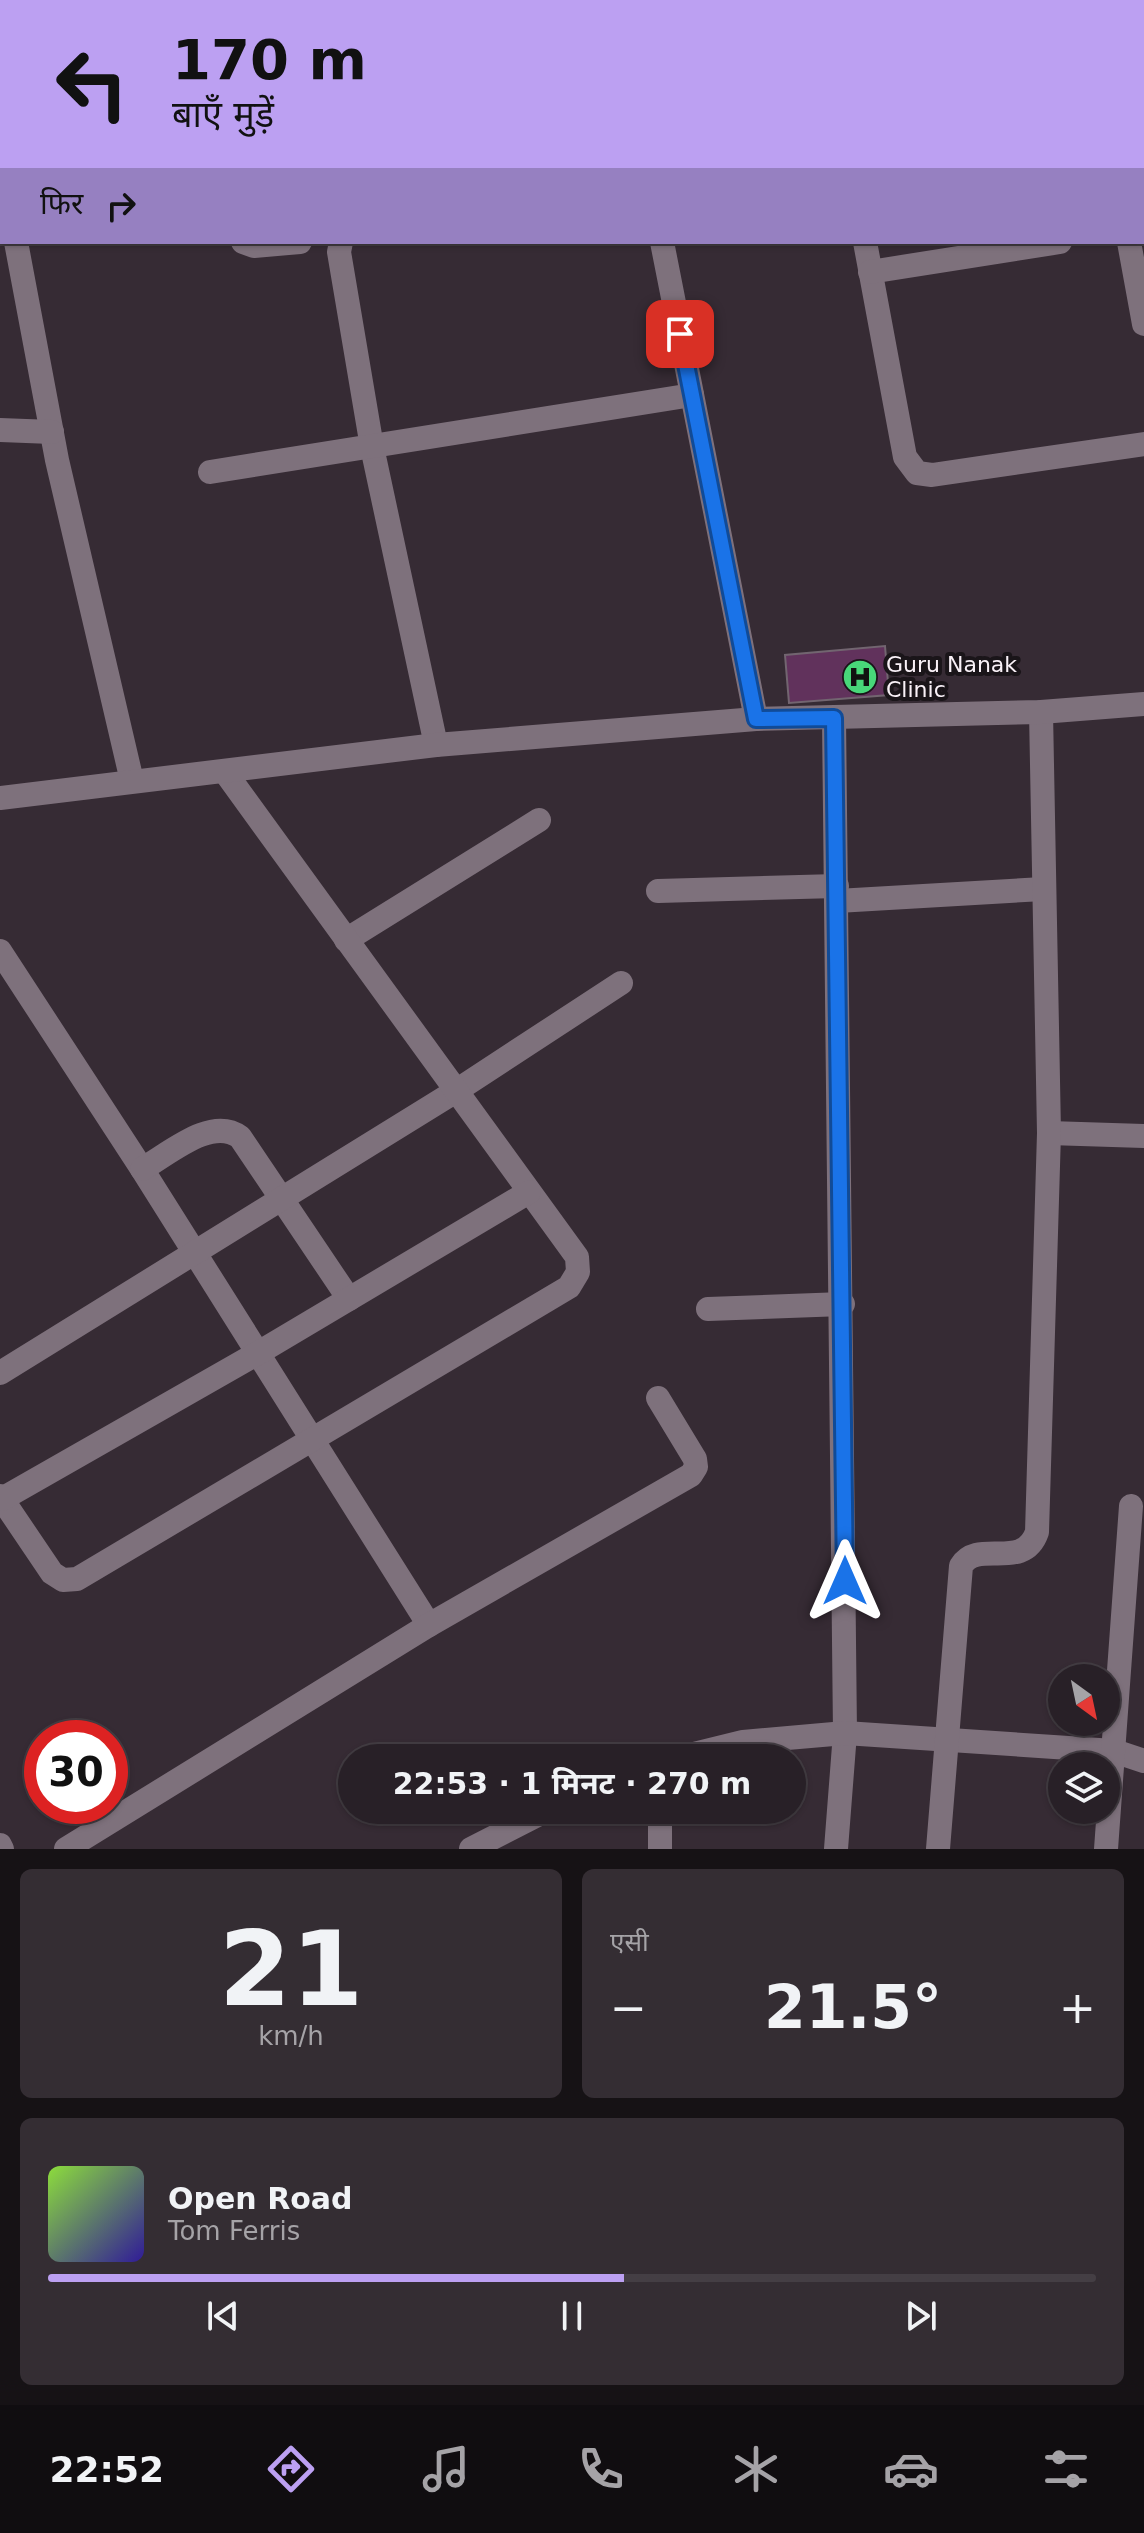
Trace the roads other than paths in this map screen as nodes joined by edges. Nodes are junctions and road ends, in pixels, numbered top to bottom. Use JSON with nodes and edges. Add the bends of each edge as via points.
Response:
{"nodes":[{"id":1,"x":16,"y":244,"type":"edge"},
{"id":2,"x":248,"y":244,"type":"edge"},
{"id":3,"x":277,"y":244,"type":"edge"},
{"id":4,"x":341,"y":244,"type":"edge"},
{"id":5,"x":662,"y":244,"type":"edge"},
{"id":6,"x":865,"y":244,"type":"edge"},
{"id":7,"x":1047,"y":244,"type":"edge"},
{"id":8,"x":1129,"y":244,"type":"edge"},
{"id":9,"x":870,"y":272,"type":"junction"},
{"id":10,"x":1144,"y":324,"type":"edge"},
{"id":11,"x":692,"y":395,"type":"junction"},
{"id":12,"x":0,"y":430,"type":"edge"},
{"id":13,"x":52,"y":432,"type":"junction"},
{"id":14,"x":1144,"y":444,"type":"edge"},
{"id":15,"x":372,"y":447,"type":"junction"},
{"id":16,"x":210,"y":472,"type":"dead end"},
{"id":17,"x":1144,"y":704,"type":"edge"},
{"id":18,"x":1041,"y":712,"type":"junction"},
{"id":19,"x":834,"y":718,"type":"junction"},
{"id":20,"x":756,"y":719,"type":"junction"},
{"id":21,"x":436,"y":745,"type":"junction"},
{"id":22,"x":225,"y":772,"type":"junction"},
{"id":23,"x":132,"y":781,"type":"junction"},
{"id":24,"x":0,"y":798,"type":"edge"},
{"id":25,"x":539,"y":820,"type":"dead end"},
{"id":26,"x":1043,"y":889,"type":"junction"},
{"id":27,"x":658,"y":891,"type":"dead end"},
{"id":28,"x":837,"y":893,"type":"junction"},
{"id":29,"x":346,"y":940,"type":"junction"},
{"id":30,"x":0,"y":951,"type":"edge"},
{"id":31,"x":621,"y":983,"type":"dead end"},
{"id":32,"x":456,"y":1091,"type":"junction"},
{"id":33,"x":1049,"y":1133,"type":"junction"},
{"id":34,"x":1144,"y":1136,"type":"edge"},
{"id":35,"x":142,"y":1169,"type":"junction"},
{"id":36,"x":529,"y":1192,"type":"junction"},
{"id":37,"x":282,"y":1200,"type":"junction"},
{"id":38,"x":195,"y":1253,"type":"junction"},
{"id":39,"x":349,"y":1299,"type":"junction"},
{"id":40,"x":843,"y":1304,"type":"junction"},
{"id":41,"x":708,"y":1309,"type":"dead end"},
{"id":42,"x":258,"y":1353,"type":"junction"},
{"id":43,"x":0,"y":1373,"type":"edge"},
{"id":44,"x":658,"y":1398,"type":"dead end"},
{"id":45,"x":313,"y":1440,"type":"junction"},
{"id":46,"x":1,"y":1497,"type":"edge"},
{"id":47,"x":1131,"y":1506,"type":"dead end"},
{"id":48,"x":429,"y":1625,"type":"junction"},
{"id":49,"x":845,"y":1733,"type":"junction"},
{"id":50,"x":949,"y":1740,"type":"junction"},
{"id":51,"x":735,"y":1744,"type":"edge"},
{"id":52,"x":1114,"y":1751,"type":"junction"},
{"id":53,"x":1144,"y":1761,"type":"edge"},
{"id":54,"x":520,"y":1824,"type":"edge"},
{"id":55,"x":660,"y":1824,"type":"edge"},
{"id":56,"x":66,"y":1849,"type":"edge"},
{"id":57,"x":471,"y":1849,"type":"edge"},
{"id":58,"x":660,"y":1849,"type":"edge"},
{"id":59,"x":836,"y":1849,"type":"edge"},
{"id":60,"x":938,"y":1849,"type":"edge"},
{"id":61,"x":1106,"y":1849,"type":"edge"}],
"edges":[{"from":1,"to":13,"type":"street"},
{"from":2,"to":3,"type":"street"},
{"from":4,"to":15,"type":"street"},
{"from":5,"to":11,"type":"street"},
{"from":6,"to":9,"type":"street"},
{"from":7,"to":9,"type":"street"},
{"from":8,"to":10,"type":"street"},
{"from":9,"to":14,"type":"street","via":[[905,457],[917,473]]},
{"from":11,"to":15,"type":"street"},
{"from":11,"to":20,"type":"street"},
{"from":12,"to":13,"type":"street"},
{"from":13,"to":23,"type":"street"},
{"from":15,"to":16,"type":"street"},
{"from":15,"to":21,"type":"street"},
{"from":17,"to":18,"type":"street"},
{"from":18,"to":19,"type":"street"},
{"from":18,"to":26,"type":"street"},
{"from":19,"to":20,"type":"street"},
{"from":19,"to":28,"type":"street"},
{"from":20,"to":21,"type":"street"},
{"from":21,"to":22,"type":"street"},
{"from":22,"to":23,"type":"street"},
{"from":22,"to":29,"type":"street"},
{"from":23,"to":24,"type":"street"},
{"from":25,"to":29,"type":"street"},
{"from":26,"to":28,"type":"street"},
{"from":26,"to":33,"type":"street"},
{"from":27,"to":28,"type":"street"},
{"from":28,"to":40,"type":"street"},
{"from":29,"to":32,"type":"street"},
{"from":30,"to":35,"type":"street"},
{"from":31,"to":32,"type":"street"},
{"from":32,"to":36,"type":"street"},
{"from":32,"to":37,"type":"street"},
{"from":33,"to":34,"type":"street"},
{"from":33,"to":50,"type":"street","via":[[1037,1532],[1023,1551],[971,1556],[961,1566]]},
{"from":35,"to":37,"type":"street","via":[[212,1129],[228,1129],[240,1137]]},
{"from":35,"to":38,"type":"street"},
{"from":36,"to":39,"type":"street"},
{"from":36,"to":45,"type":"street","via":[[577,1257],[578,1272],[569,1287]]},
{"from":37,"to":38,"type":"street"},
{"from":37,"to":39,"type":"street"},
{"from":38,"to":42,"type":"street"},
{"from":38,"to":43,"type":"street"},
{"from":39,"to":42,"type":"street"},
{"from":40,"to":41,"type":"street"},
{"from":40,"to":49,"type":"street"},
{"from":42,"to":45,"type":"street"},
{"from":42,"to":46,"type":"street"},
{"from":44,"to":48,"type":"street","via":[[695,1459],[691,1475]]},
{"from":45,"to":46,"type":"street","via":[[77,1579],[63,1580],[52,1573]]},
{"from":45,"to":48,"type":"street"},
{"from":47,"to":52,"type":"street"},
{"from":48,"to":56,"type":"street"},
{"from":49,"to":50,"type":"street"},
{"from":49,"to":51,"type":"street"},
{"from":49,"to":59,"type":"street"},
{"from":50,"to":52,"type":"street"},
{"from":50,"to":60,"type":"street"},
{"from":52,"to":53,"type":"street"},
{"from":52,"to":61,"type":"street"},
{"from":54,"to":57,"type":"street"},
{"from":55,"to":58,"type":"street"}]}
